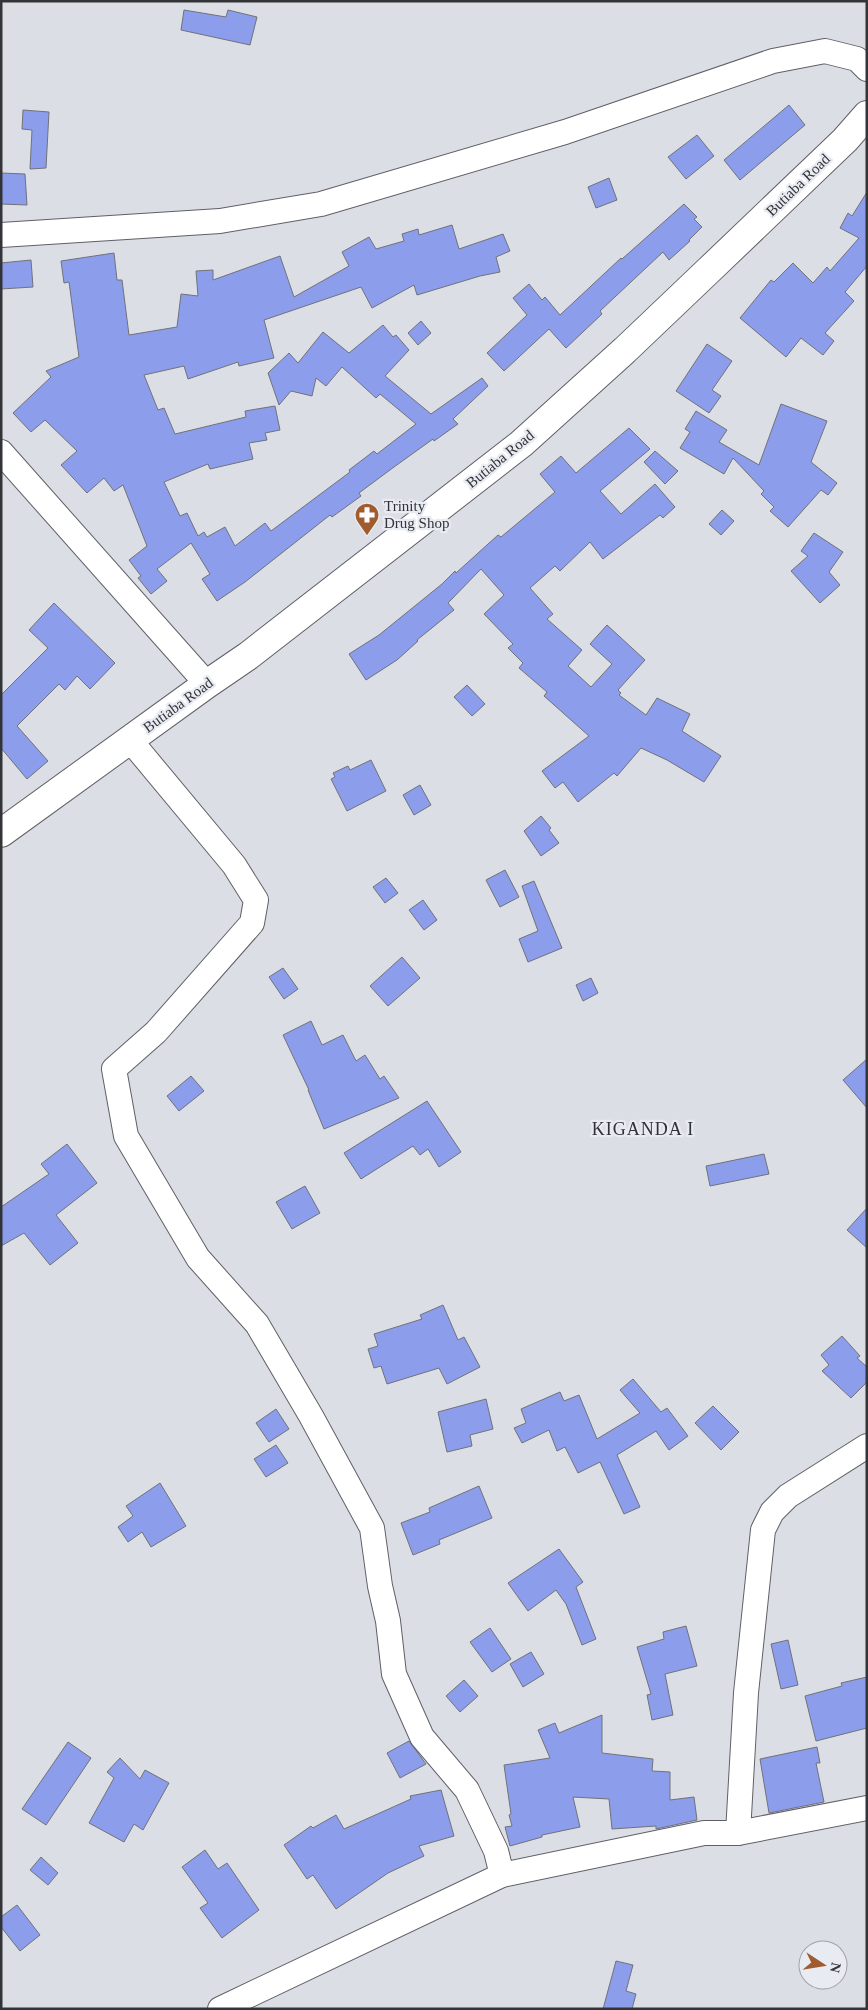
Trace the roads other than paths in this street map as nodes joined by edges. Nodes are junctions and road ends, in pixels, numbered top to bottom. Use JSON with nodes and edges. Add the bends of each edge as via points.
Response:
{"nodes":[{"id":1,"x":867,"y":68,"type":"edge"},
{"id":2,"x":867,"y":115,"type":"edge"},
{"id":3,"x":1,"y":236,"type":"edge"},
{"id":4,"x":1,"y":452,"type":"edge"},
{"id":5,"x":207,"y":684,"type":"junction"},
{"id":6,"x":130,"y":740,"type":"junction"},
{"id":7,"x":1,"y":833,"type":"edge"},
{"id":8,"x":867,"y":1446,"type":"edge"},
{"id":9,"x":867,"y":1808,"type":"edge"},
{"id":10,"x":738,"y":1834,"type":"junction"},
{"id":11,"x":502,"y":1874,"type":"junction"},
{"id":12,"x":220,"y":2009,"type":"edge"}],
"edges":[{"from":1,"to":3,"type":"street","via":[[857,59],[825,51],[773,61],[565,132],[321,204],[220,221]]},
{"from":2,"to":5,"type":"main road","name":"Butiaba Road","via":[[625,350],[521,444],[248,656]]},
{"from":4,"to":5,"type":"street"},
{"from":5,"to":6,"type":"main road","name":"Butiaba Road"},
{"from":6,"to":7,"type":"main road","name":"Butiaba Road"},
{"from":6,"to":11,"type":"street","via":[[234,865],[256,900],[252,922],[156,1032],[114,1068],[126,1136],[198,1258],[257,1324],[372,1528],[394,1674],[422,1737],[467,1790],[496,1852]]},
{"from":8,"to":10,"type":"street","via":[[788,1496],[772,1512],[763,1530],[746,1693]]},
{"from":9,"to":10,"type":"street"},
{"from":10,"to":11,"type":"street","via":[[704,1833]]},
{"from":11,"to":12,"type":"street"}]}
